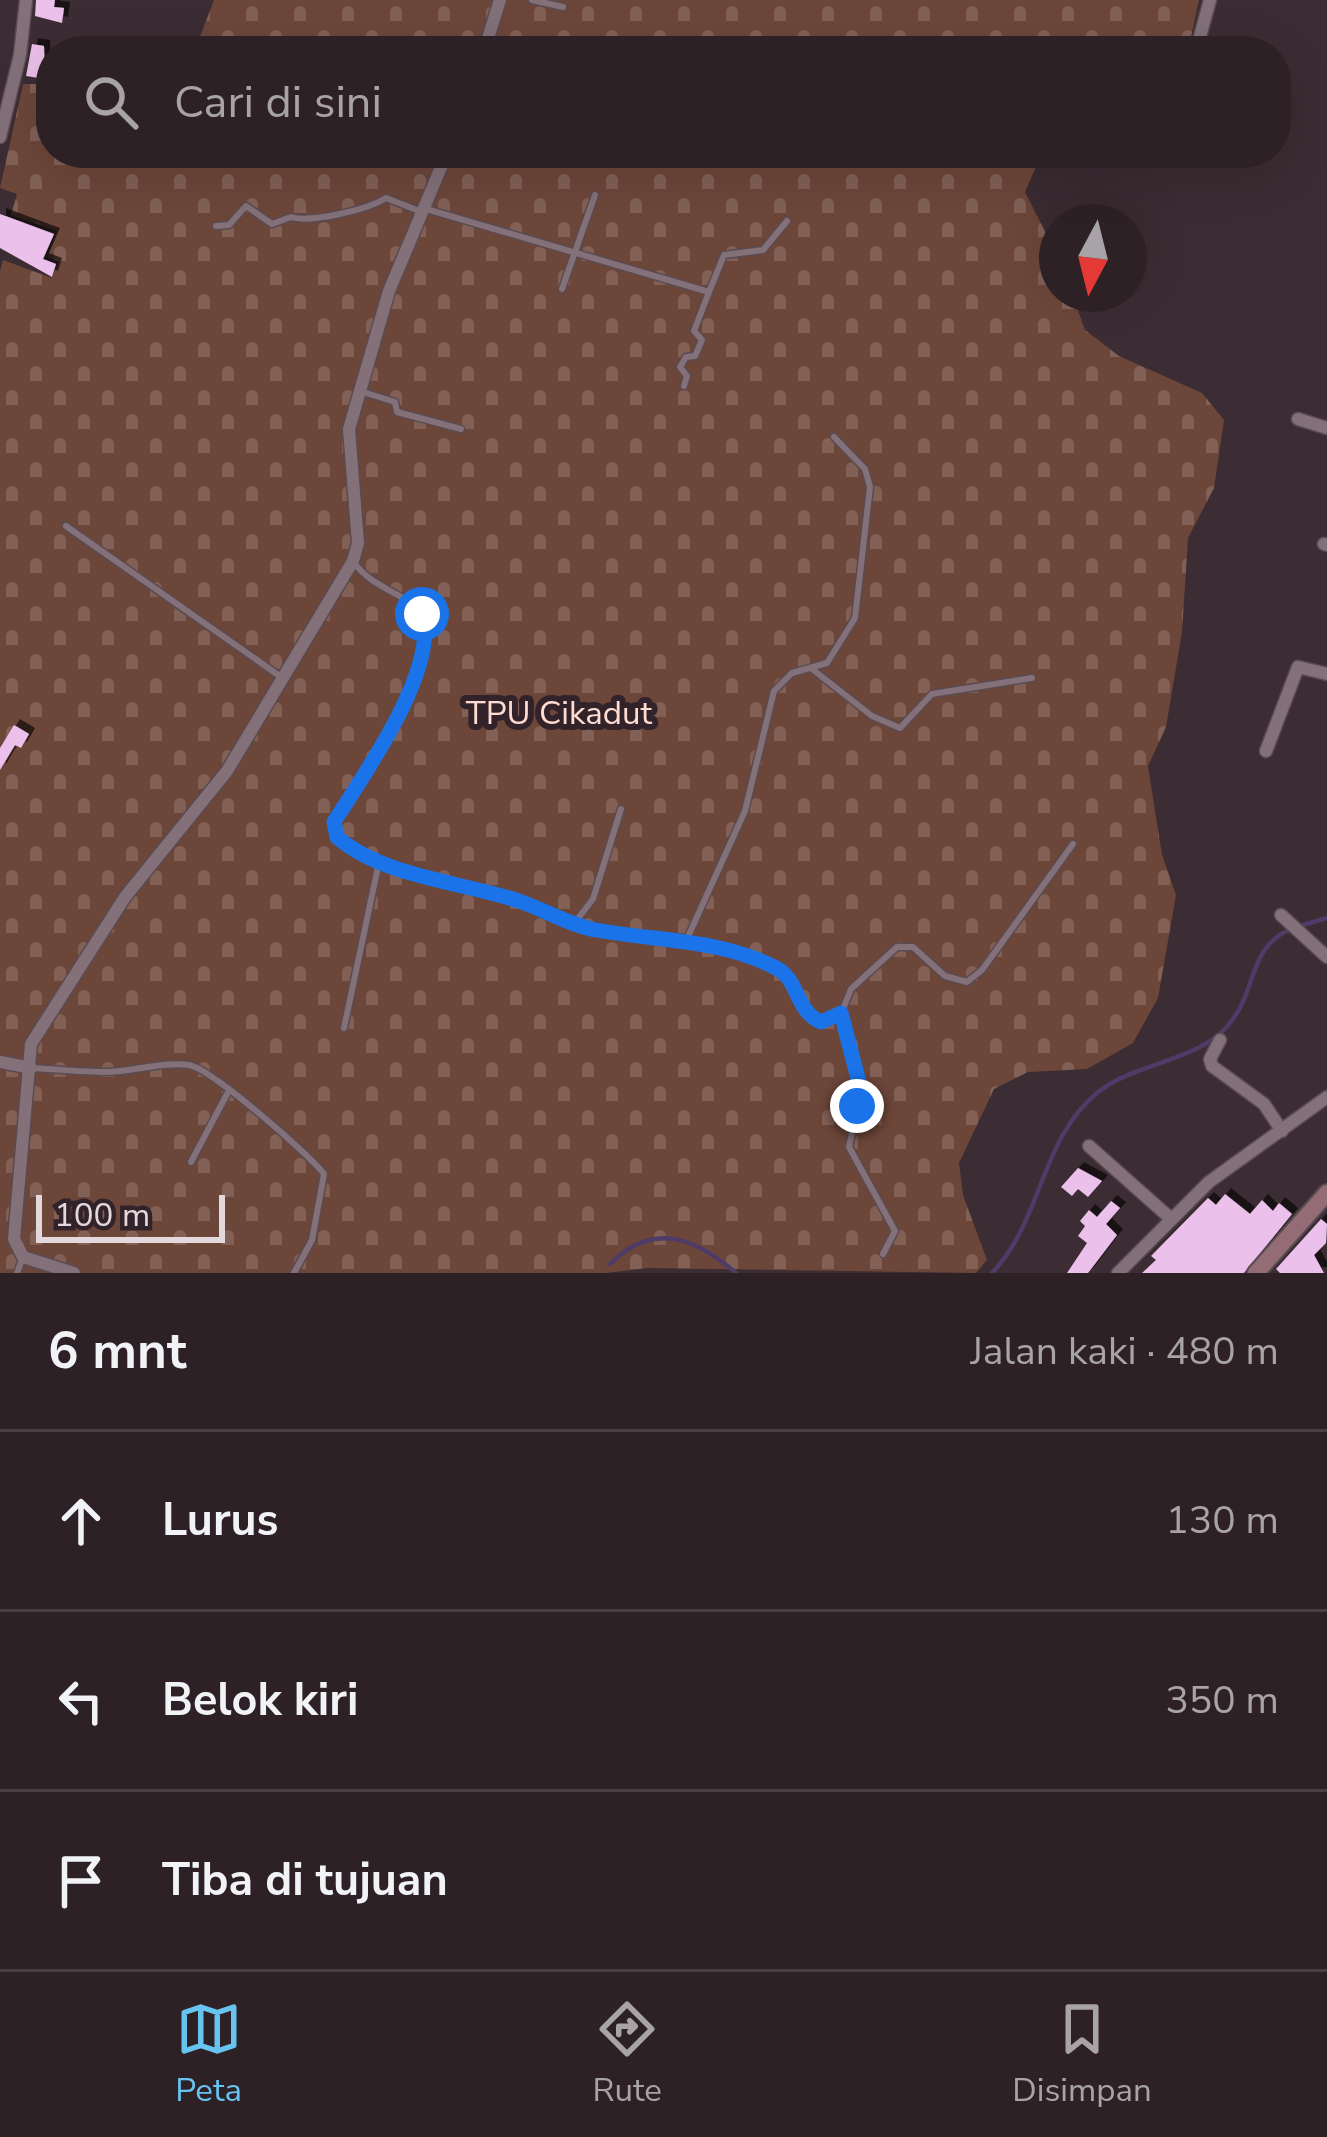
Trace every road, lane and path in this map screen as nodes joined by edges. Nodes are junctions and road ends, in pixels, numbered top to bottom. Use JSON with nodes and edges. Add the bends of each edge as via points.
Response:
{"nodes":[{"id":1,"x":26,"y":0,"type":"edge"},
{"id":2,"x":532,"y":0,"type":"edge"},
{"id":3,"x":1210,"y":0,"type":"edge"},
{"id":4,"x":497,"y":1,"type":"edge"},
{"id":5,"x":563,"y":8,"type":"dead end"},
{"id":6,"x":488,"y":36,"type":"edge"},
{"id":7,"x":1200,"y":36,"type":"edge"},
{"id":8,"x":0,"y":137,"type":"edge"},
{"id":9,"x":440,"y":168,"type":"edge"},
{"id":10,"x":595,"y":195,"type":"dead end"},
{"id":11,"x":422,"y":210,"type":"junction"},
{"id":12,"x":787,"y":221,"type":"dead end"},
{"id":13,"x":215,"y":226,"type":"dead end"},
{"id":14,"x":573,"y":253,"type":"junction"},
{"id":15,"x":562,"y":289,"type":"dead end"},
{"id":16,"x":709,"y":292,"type":"junction"},
{"id":17,"x":684,"y":386,"type":"dead end"},
{"id":18,"x":360,"y":391,"type":"junction"},
{"id":19,"x":1298,"y":419,"type":"dead end"},
{"id":20,"x":1327,"y":428,"type":"edge"},
{"id":21,"x":461,"y":429,"type":"dead end"},
{"id":22,"x":834,"y":437,"type":"dead end"},
{"id":23,"x":66,"y":526,"type":"dead end"},
{"id":24,"x":353,"y":561,"type":"junction"},
{"id":25,"x":812,"y":669,"type":"junction"},
{"id":26,"x":1327,"y":674,"type":"edge"},
{"id":27,"x":1032,"y":678,"type":"dead end"},
{"id":28,"x":284,"y":679,"type":"junction"},
{"id":29,"x":1266,"y":751,"type":"dead end"},
{"id":30,"x":621,"y":809,"type":"dead end"},
{"id":31,"x":1073,"y":844,"type":"dead end"},
{"id":32,"x":379,"y":860,"type":"junction"},
{"id":33,"x":1281,"y":915,"type":"dead end"},
{"id":34,"x":573,"y":925,"type":"junction"},
{"id":35,"x":686,"y":941,"type":"junction"},
{"id":36,"x":1327,"y":957,"type":"edge"},
{"id":37,"x":841,"y":1013,"type":"junction"},
{"id":38,"x":344,"y":1028,"type":"dead end"},
{"id":39,"x":1220,"y":1040,"type":"dead end"},
{"id":40,"x":0,"y":1062,"type":"edge"},
{"id":41,"x":31,"y":1068,"type":"junction"},
{"id":42,"x":227,"y":1094,"type":"junction"},
{"id":43,"x":1327,"y":1097,"type":"edge"},
{"id":44,"x":1282,"y":1132,"type":"junction"},
{"id":45,"x":1089,"y":1146,"type":"dead end"},
{"id":46,"x":191,"y":1162,"type":"dead end"},
{"id":47,"x":1327,"y":1193,"type":"edge"},
{"id":48,"x":1169,"y":1217,"type":"junction"},
{"id":49,"x":883,"y":1254,"type":"dead end"},
{"id":50,"x":23,"y":1258,"type":"junction"},
{"id":51,"x":17,"y":1273,"type":"edge"},
{"id":52,"x":74,"y":1273,"type":"edge"},
{"id":53,"x":294,"y":1273,"type":"edge"},
{"id":54,"x":1118,"y":1273,"type":"edge"},
{"id":55,"x":1256,"y":1273,"type":"edge"}],
"edges":[{"from":1,"to":8,"type":"street"},
{"from":2,"to":5,"type":"lane"},
{"from":3,"to":7,"type":"street"},
{"from":4,"to":6,"type":"street"},
{"from":9,"to":11,"type":"street"},
{"from":10,"to":14,"type":"lane"},
{"from":11,"to":13,"type":"lane","via":[[388,198],[359,212],[277,224],[246,206],[229,225]]},
{"from":11,"to":14,"type":"lane"},
{"from":11,"to":18,"type":"street"},
{"from":12,"to":16,"type":"lane","via":[[763,250],[724,254]]},
{"from":14,"to":15,"type":"lane"},
{"from":14,"to":16,"type":"lane"},
{"from":16,"to":17,"type":"lane","via":[[694,331],[702,340],[680,367]]},
{"from":18,"to":21,"type":"lane","via":[[395,402],[398,412]]},
{"from":18,"to":24,"type":"street","via":[[347,449],[357,519]]},
{"from":19,"to":20,"type":"street"},
{"from":22,"to":25,"type":"lane","via":[[865,469],[870,509],[855,618],[827,663]]},
{"from":23,"to":28,"type":"lane"},
{"from":24,"to":28,"type":"street"},
{"from":24,"to":32,"type":"lane","via":[[370,584],[415,607],[425,623],[390,734],[334,822],[347,846]]},
{"from":25,"to":27,"type":"lane","via":[[900,728],[932,694]]},
{"from":25,"to":35,"type":"lane","via":[[792,673],[774,691],[745,811]]},
{"from":26,"to":29,"type":"street","via":[[1298,667]]},
{"from":28,"to":41,"type":"street","via":[[227,771],[125,898],[41,1026]]},
{"from":30,"to":34,"type":"lane","via":[[593,899]]},
{"from":31,"to":37,"type":"lane","via":[[967,982],[944,976],[913,947],[897,947],[850,989]]},
{"from":32,"to":34,"type":"lane"},
{"from":32,"to":38,"type":"lane"},
{"from":33,"to":36,"type":"street"},
{"from":34,"to":35,"type":"lane"},
{"from":35,"to":37,"type":"lane","via":[[783,971],[809,1017],[821,1022]]},
{"from":37,"to":49,"type":"lane","via":[[861,1090],[849,1147],[895,1232]]},
{"from":39,"to":44,"type":"street","via":[[1213,1066],[1264,1104]]},
{"from":40,"to":41,"type":"street"},
{"from":41,"to":42,"type":"lane","via":[[190,1065],[210,1072]]},
{"from":41,"to":50,"type":"street","via":[[14,1239]]},
{"from":42,"to":46,"type":"lane"},
{"from":42,"to":53,"type":"lane","via":[[293,1138],[324,1174],[312,1240]]},
{"from":43,"to":44,"type":"street"},
{"from":44,"to":48,"type":"street"},
{"from":45,"to":48,"type":"street"},
{"from":47,"to":55,"type":"street"},
{"from":48,"to":54,"type":"street"},
{"from":50,"to":51,"type":"lane"},
{"from":50,"to":52,"type":"street"}]}
